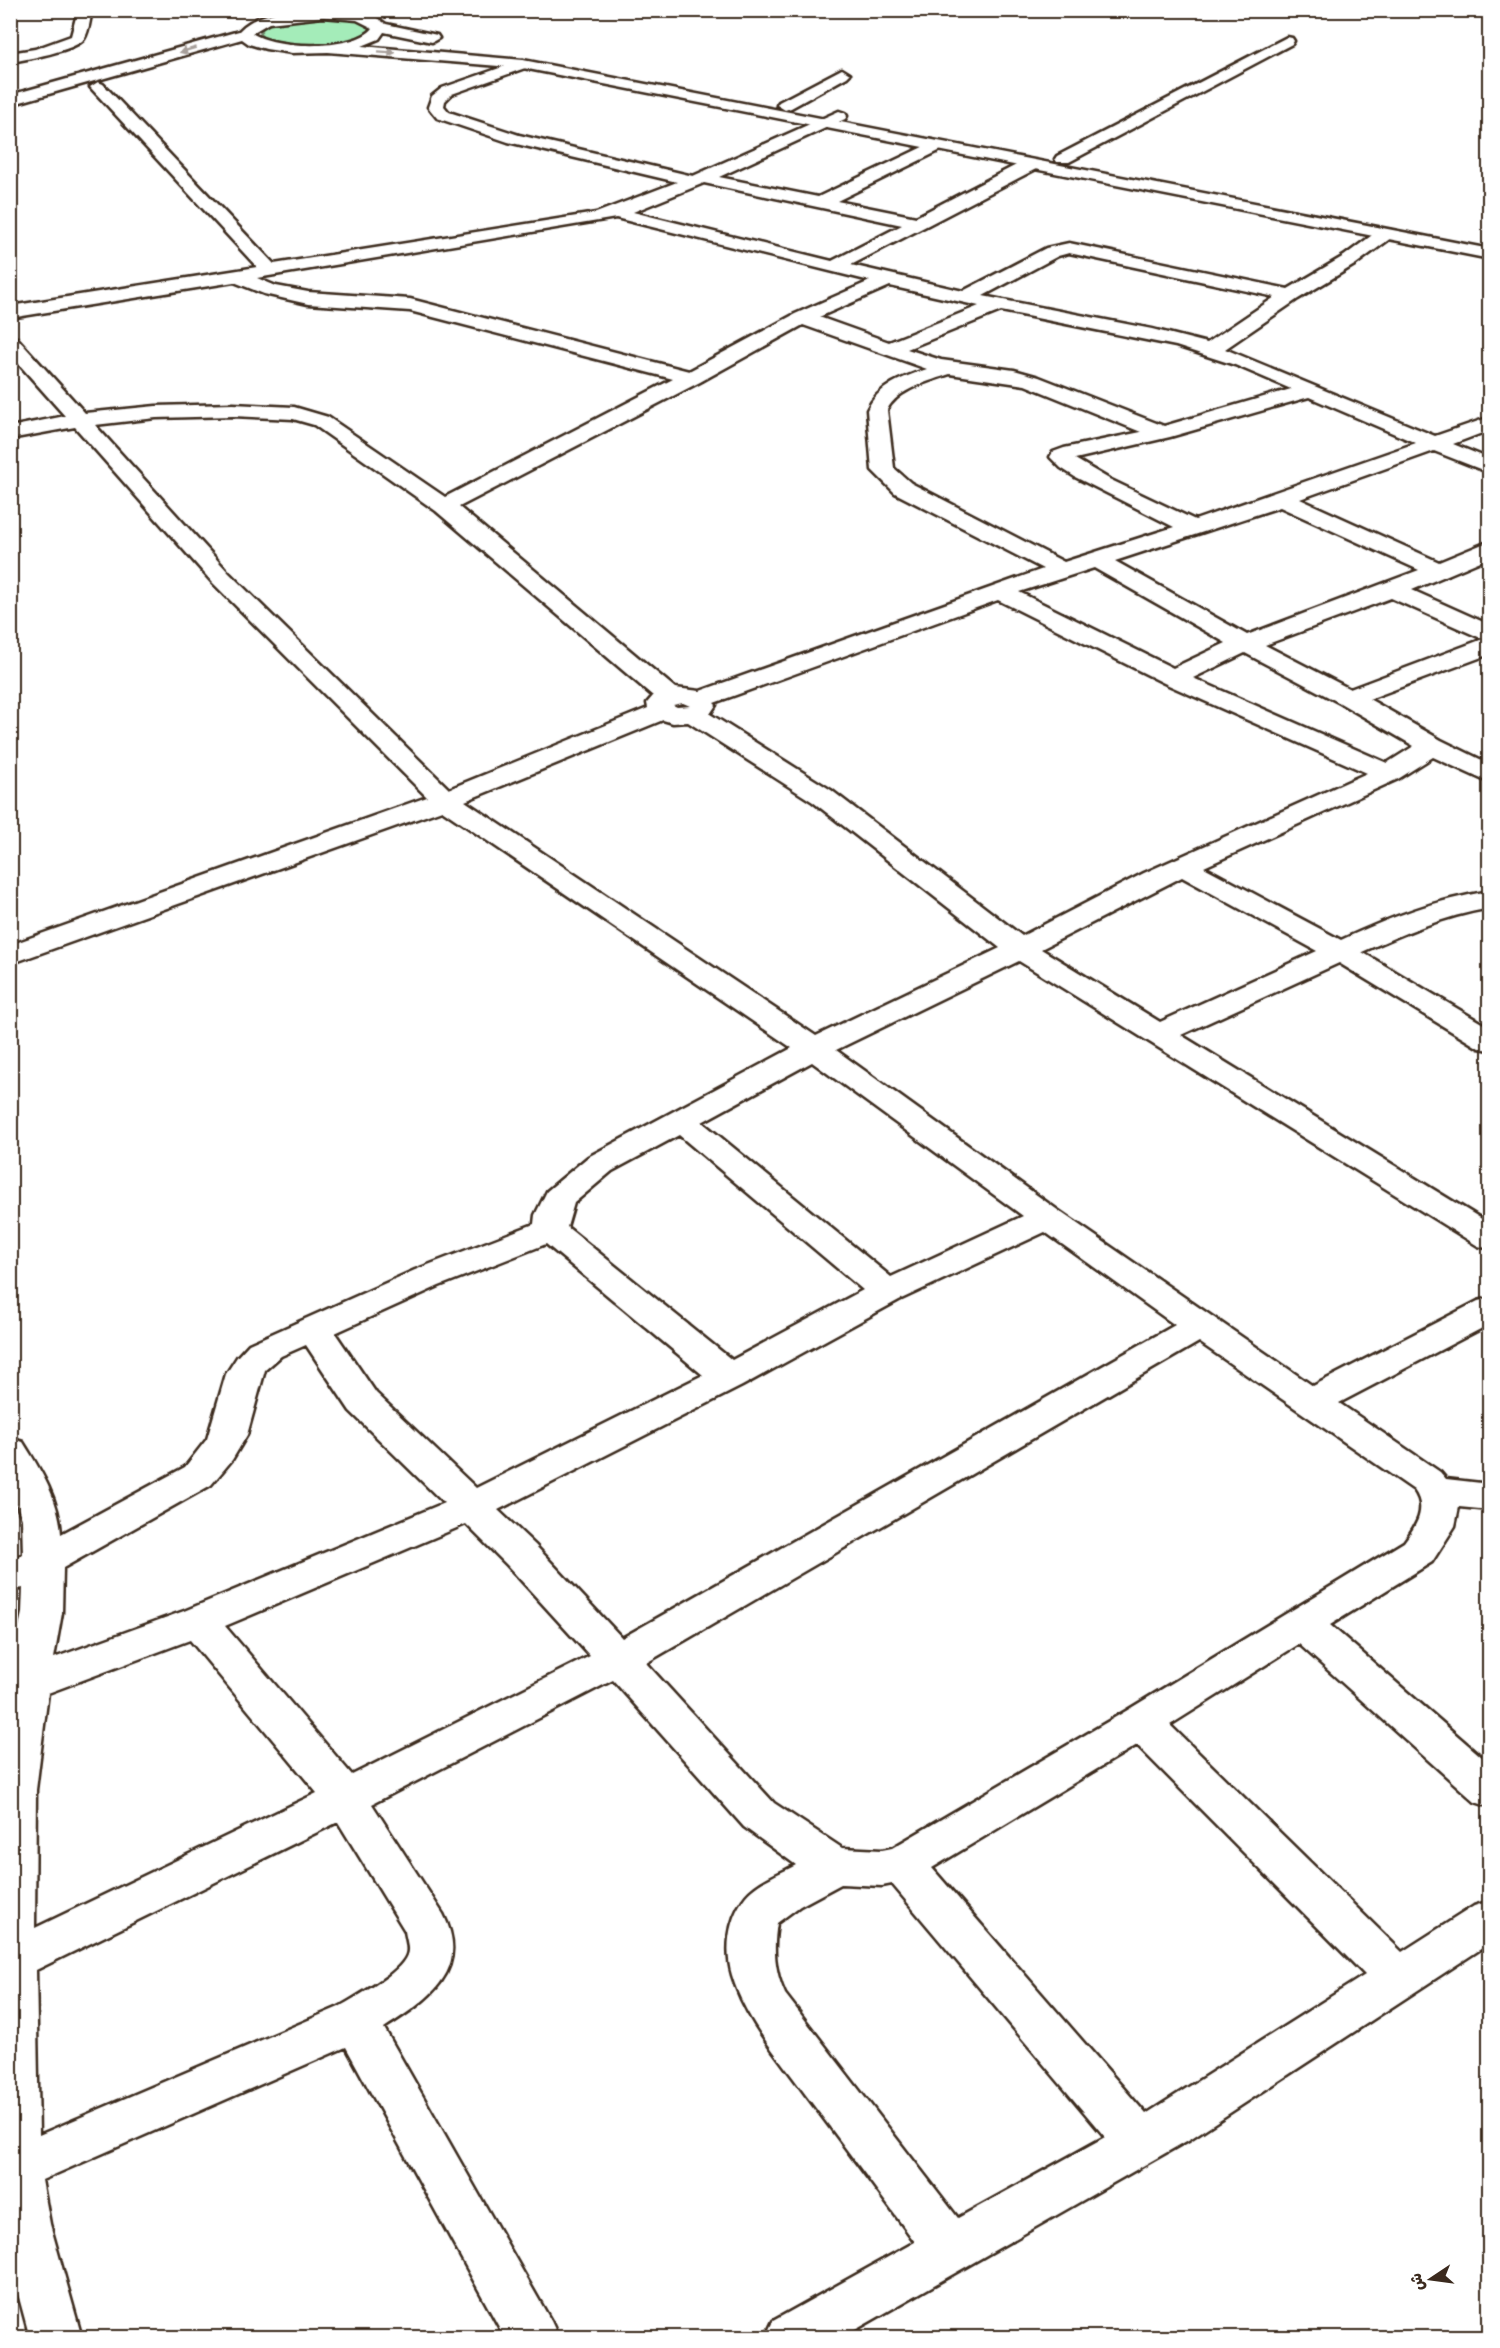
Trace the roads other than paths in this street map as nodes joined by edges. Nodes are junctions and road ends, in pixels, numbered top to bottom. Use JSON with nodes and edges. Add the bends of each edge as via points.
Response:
{"nodes":[{"id":1,"x":85,"y":10,"type":"edge"},
{"id":2,"x":269,"y":15,"type":"edge"},
{"id":3,"x":371,"y":19,"type":"edge"},
{"id":4,"x":244,"y":34,"type":"junction"},
{"id":5,"x":447,"y":40,"type":"dead end"},
{"id":6,"x":1287,"y":41,"type":"dead end"},
{"id":7,"x":468,"y":45,"type":"dead end"},
{"id":8,"x":329,"y":48,"type":"junction"},
{"id":9,"x":295,"y":49,"type":"junction"},
{"id":10,"x":250,"y":56,"type":"dead end"},
{"id":11,"x":10,"y":58,"type":"edge"},
{"id":12,"x":523,"y":64,"type":"junction"},
{"id":13,"x":184,"y":67,"type":"dead end"},
{"id":14,"x":842,"y":74,"type":"dead end"},
{"id":15,"x":98,"y":87,"type":"junction"},
{"id":16,"x":11,"y":102,"type":"edge"},
{"id":17,"x":785,"y":105,"type":"junction"},
{"id":18,"x":831,"y":119,"type":"junction"},
{"id":19,"x":935,"y":147,"type":"junction"},
{"id":20,"x":1064,"y":159,"type":"junction"},
{"id":21,"x":1030,"y":165,"type":"junction"},
{"id":22,"x":698,"y":179,"type":"junction"},
{"id":23,"x":821,"y":202,"type":"junction"},
{"id":24,"x":616,"y":213,"type":"junction"},
{"id":25,"x":918,"y":223,"type":"junction"},
{"id":26,"x":1384,"y":234,"type":"junction"},
{"id":27,"x":1490,"y":244,"type":"edge"},
{"id":28,"x":1490,"y":254,"type":"edge"},
{"id":29,"x":836,"y":266,"type":"junction"},
{"id":30,"x":269,"y":269,"type":"junction"},
{"id":31,"x":234,"y":275,"type":"junction"},
{"id":32,"x":890,"y":279,"type":"junction"},
{"id":33,"x":1291,"y":295,"type":"junction"},
{"id":34,"x":966,"y":297,"type":"junction"},
{"id":35,"x":999,"y":305,"type":"junction"},
{"id":36,"x":10,"y":312,"type":"edge"},
{"id":37,"x":802,"y":318,"type":"junction"},
{"id":38,"x":10,"y":342,"type":"edge"},
{"id":39,"x":889,"y":349,"type":"junction"},
{"id":40,"x":1210,"y":350,"type":"junction"},
{"id":41,"x":947,"y":368,"type":"junction"},
{"id":42,"x":693,"y":378,"type":"junction"},
{"id":43,"x":1310,"y":390,"type":"junction"},
{"id":44,"x":78,"y":420,"type":"junction"},
{"id":45,"x":1490,"y":423,"type":"edge"},
{"id":46,"x":10,"y":433,"type":"edge"},
{"id":47,"x":1163,"y":433,"type":"junction"},
{"id":48,"x":1434,"y":442,"type":"junction"},
{"id":49,"x":1490,"y":467,"type":"edge"},
{"id":50,"x":1281,"y":499,"type":"junction"},
{"id":51,"x":444,"y":506,"type":"junction"},
{"id":52,"x":1195,"y":528,"type":"junction"},
{"id":53,"x":1490,"y":548,"type":"edge"},
{"id":54,"x":1095,"y":559,"type":"junction"},
{"id":55,"x":1447,"y":566,"type":"junction"},
{"id":56,"x":1062,"y":570,"type":"junction"},
{"id":57,"x":1481,"y":573,"type":"dead end"},
{"id":58,"x":1392,"y":590,"type":"junction"},
{"id":59,"x":999,"y":591,"type":"junction"},
{"id":60,"x":1490,"y":634,"type":"edge"},
{"id":61,"x":1245,"y":644,"type":"junction"},
{"id":62,"x":1490,"y":645,"type":"edge"},
{"id":63,"x":1173,"y":678,"type":"junction"},
{"id":64,"x":1349,"y":698,"type":"junction"},
{"id":65,"x":681,"y":705,"type":"junction"},
{"id":66,"x":1432,"y":747,"type":"junction"},
{"id":67,"x":1389,"y":773,"type":"junction"},
{"id":68,"x":1490,"y":775,"type":"edge"},
{"id":69,"x":445,"y":800,"type":"junction"},
{"id":70,"x":1184,"y":867,"type":"junction"},
{"id":71,"x":1490,"y":899,"type":"edge"},
{"id":72,"x":1020,"y":949,"type":"junction"},
{"id":73,"x":1338,"y":950,"type":"junction"},
{"id":74,"x":10,"y":955,"type":"edge"},
{"id":75,"x":1157,"y":1035,"type":"junction"},
{"id":76,"x":1490,"y":1041,"type":"edge"},
{"id":77,"x":814,"y":1049,"type":"junction"},
{"id":78,"x":683,"y":1122,"type":"junction"},
{"id":79,"x":1047,"y":1218,"type":"junction"},
{"id":80,"x":550,"y":1230,"type":"junction"},
{"id":81,"x":1487,"y":1234,"type":"edge"},
{"id":82,"x":888,"y":1292,"type":"junction"},
{"id":83,"x":1490,"y":1309,"type":"edge"},
{"id":84,"x":1200,"y":1326,"type":"junction"},
{"id":85,"x":314,"y":1329,"type":"junction"},
{"id":86,"x":729,"y":1377,"type":"junction"},
{"id":87,"x":1313,"y":1401,"type":"junction"},
{"id":88,"x":10,"y":1451,"type":"edge"},
{"id":89,"x":1438,"y":1491,"type":"junction"},
{"id":90,"x":1490,"y":1497,"type":"edge"},
{"id":91,"x":471,"y":1507,"type":"junction"},
{"id":92,"x":27,"y":1569,"type":"edge"},
{"id":93,"x":198,"y":1621,"type":"junction"},
{"id":94,"x":1302,"y":1624,"type":"junction"},
{"id":95,"x":617,"y":1660,"type":"junction"},
{"id":96,"x":28,"y":1684,"type":"junction"},
{"id":97,"x":1141,"y":1722,"type":"junction"},
{"id":98,"x":1490,"y":1790,"type":"edge"},
{"id":99,"x":346,"y":1798,"type":"junction"},
{"id":100,"x":902,"y":1864,"type":"junction"},
{"id":101,"x":836,"y":1866,"type":"junction"},
{"id":102,"x":1490,"y":1919,"type":"edge"},
{"id":103,"x":12,"y":1960,"type":"edge"},
{"id":104,"x":1398,"y":1978,"type":"junction"},
{"id":105,"x":356,"y":2021,"type":"junction"},
{"id":106,"x":1140,"y":2142,"type":"junction"},
{"id":107,"x":15,"y":2169,"type":"junction"},
{"id":108,"x":950,"y":2248,"type":"junction"},
{"id":109,"x":56,"y":2337,"type":"edge"},
{"id":110,"x":533,"y":2337,"type":"edge"},
{"id":111,"x":791,"y":2337,"type":"edge"}],
"edges":[{"from":1,"to":11,"type":"street","via":[[76,39]]},
{"from":2,"to":3,"type":"street","via":[[314,13]]},
{"from":2,"to":4,"type":"street"},
{"from":3,"to":5,"type":"street"},
{"from":3,"to":8,"type":"street","via":[[380,32],[368,39]]},
{"from":4,"to":9,"type":"street","via":[[259,44]]},
{"from":4,"to":16,"type":"street","one_way":true},
{"from":6,"to":20,"type":"street"},
{"from":7,"to":17,"type":"street"},
{"from":8,"to":9,"type":"street"},
{"from":8,"to":12,"type":"street","one_way":true},
{"from":9,"to":10,"type":"street"},
{"from":12,"to":18,"type":"street"},
{"from":12,"to":22,"type":"street","via":[[447,91],[437,99],[436,107],[443,115],[514,139]]},
{"from":13,"to":15,"type":"street"},
{"from":14,"to":17,"type":"street"},
{"from":15,"to":16,"type":"street"},
{"from":15,"to":30,"type":"street"},
{"from":17,"to":18,"type":"street"},
{"from":18,"to":19,"type":"street"},
{"from":18,"to":20,"type":"street"},
{"from":18,"to":22,"type":"street"},
{"from":19,"to":21,"type":"street"},
{"from":19,"to":23,"type":"street"},
{"from":20,"to":27,"type":"street"},
{"from":21,"to":25,"type":"street"},
{"from":21,"to":26,"type":"street"},
{"from":22,"to":23,"type":"street"},
{"from":22,"to":24,"type":"street"},
{"from":23,"to":25,"type":"street"},
{"from":24,"to":29,"type":"street"},
{"from":24,"to":30,"type":"street","via":[[561,225]]},
{"from":25,"to":29,"type":"street"},
{"from":26,"to":28,"type":"street"},
{"from":26,"to":33,"type":"street","via":[[1350,260]]},
{"from":29,"to":32,"type":"street"},
{"from":30,"to":31,"type":"street"},
{"from":31,"to":36,"type":"street"},
{"from":31,"to":42,"type":"street","via":[[271,290],[308,298],[410,305]]},
{"from":32,"to":34,"type":"street"},
{"from":32,"to":37,"type":"street"},
{"from":33,"to":34,"type":"street","via":[[1069,248],[1052,252]]},
{"from":33,"to":40,"type":"street"},
{"from":34,"to":35,"type":"street"},
{"from":35,"to":39,"type":"street"},
{"from":35,"to":40,"type":"street","via":[[1140,332]]},
{"from":37,"to":39,"type":"street"},
{"from":37,"to":42,"type":"street"},
{"from":38,"to":44,"type":"street"},
{"from":39,"to":41,"type":"street"},
{"from":40,"to":43,"type":"street"},
{"from":41,"to":47,"type":"street","via":[[1032,381]]},
{"from":41,"to":56,"type":"street","via":[[894,390],[879,404],[883,470],[903,488]]},
{"from":42,"to":51,"type":"street"},
{"from":43,"to":47,"type":"street"},
{"from":43,"to":48,"type":"street"},
{"from":44,"to":46,"type":"street"},
{"from":44,"to":51,"type":"street","via":[[189,411],[294,413],[321,421]]},
{"from":44,"to":69,"type":"street","via":[[221,578]]},
{"from":45,"to":48,"type":"street"},
{"from":47,"to":52,"type":"street","via":[[1061,457],[1091,477]]},
{"from":48,"to":49,"type":"street"},
{"from":48,"to":50,"type":"street"},
{"from":50,"to":52,"type":"street"},
{"from":50,"to":55,"type":"street"},
{"from":51,"to":65,"type":"street"},
{"from":52,"to":54,"type":"street"},
{"from":53,"to":55,"type":"street"},
{"from":54,"to":56,"type":"street"},
{"from":54,"to":61,"type":"street"},
{"from":55,"to":57,"type":"street"},
{"from":55,"to":58,"type":"street"},
{"from":56,"to":59,"type":"street"},
{"from":58,"to":60,"type":"street"},
{"from":58,"to":61,"type":"street"},
{"from":59,"to":63,"type":"street"},
{"from":59,"to":65,"type":"street"},
{"from":61,"to":63,"type":"street"},
{"from":61,"to":64,"type":"street"},
{"from":62,"to":64,"type":"street"},
{"from":63,"to":67,"type":"street"},
{"from":64,"to":66,"type":"street"},
{"from":65,"to":69,"type":"street"},
{"from":65,"to":72,"type":"street","via":[[822,796]]},
{"from":66,"to":67,"type":"street"},
{"from":66,"to":68,"type":"street"},
{"from":67,"to":70,"type":"street"},
{"from":69,"to":74,"type":"street"},
{"from":69,"to":77,"type":"street"},
{"from":70,"to":72,"type":"street"},
{"from":70,"to":73,"type":"street"},
{"from":71,"to":73,"type":"street","via":[[1411,919]]},
{"from":72,"to":75,"type":"street"},
{"from":72,"to":77,"type":"street"},
{"from":73,"to":75,"type":"street"},
{"from":73,"to":76,"type":"street"},
{"from":75,"to":81,"type":"street"},
{"from":77,"to":78,"type":"street"},
{"from":77,"to":79,"type":"street"},
{"from":78,"to":80,"type":"street","via":[[600,1164],[571,1186],[554,1206]]},
{"from":78,"to":82,"type":"street"},
{"from":79,"to":82,"type":"street"},
{"from":79,"to":84,"type":"street"},
{"from":80,"to":85,"type":"street","via":[[427,1278]]},
{"from":80,"to":86,"type":"street"},
{"from":82,"to":86,"type":"street"},
{"from":83,"to":87,"type":"street"},
{"from":84,"to":87,"type":"street"},
{"from":84,"to":95,"type":"street"},
{"from":85,"to":91,"type":"street","via":[[363,1401]]},
{"from":85,"to":92,"type":"street","via":[[256,1358],[238,1395],[228,1435],[198,1476]]},
{"from":86,"to":91,"type":"street"},
{"from":87,"to":89,"type":"street"},
{"from":88,"to":92,"type":"street","via":[[34,1494],[41,1519]]},
{"from":89,"to":90,"type":"street"},
{"from":89,"to":94,"type":"street","via":[[1441,1508],[1435,1529],[1418,1552]]},
{"from":91,"to":93,"type":"street"},
{"from":91,"to":95,"type":"street","via":[[521,1555]]},
{"from":92,"to":96,"type":"street","via":[[42,1613]]},
{"from":93,"to":96,"type":"street"},
{"from":93,"to":99,"type":"street"},
{"from":94,"to":97,"type":"street"},
{"from":94,"to":98,"type":"street"},
{"from":95,"to":99,"type":"street"},
{"from":95,"to":101,"type":"street","via":[[759,1815]]},
{"from":96,"to":103,"type":"street","via":[[14,1790]]},
{"from":97,"to":100,"type":"street"},
{"from":97,"to":104,"type":"street"},
{"from":99,"to":103,"type":"street"},
{"from":99,"to":105,"type":"street","via":[[427,1927],[431,1948],[428,1965],[401,1993]]},
{"from":100,"to":101,"type":"street","via":[[882,1868]]},
{"from":100,"to":106,"type":"street"},
{"from":101,"to":108,"type":"street","via":[[760,1910],[754,1922],[750,1957],[755,1980],[769,2008]]},
{"from":102,"to":104,"type":"street"},
{"from":103,"to":107,"type":"street"},
{"from":104,"to":106,"type":"street"},
{"from":105,"to":107,"type":"street"},
{"from":105,"to":110,"type":"street"},
{"from":106,"to":108,"type":"street"},
{"from":107,"to":109,"type":"street","via":[[25,2224]]},
{"from":108,"to":111,"type":"street"}]}
